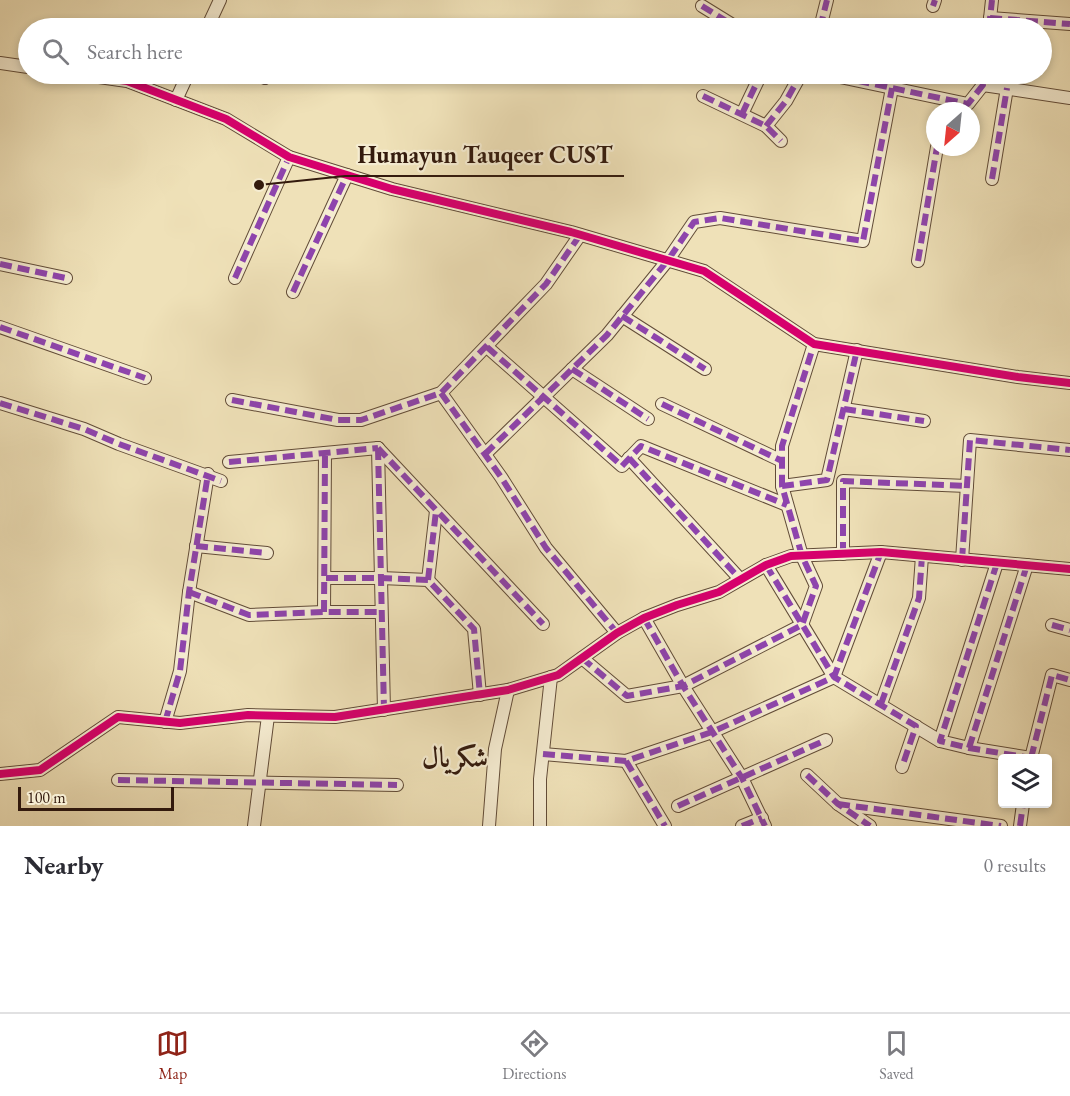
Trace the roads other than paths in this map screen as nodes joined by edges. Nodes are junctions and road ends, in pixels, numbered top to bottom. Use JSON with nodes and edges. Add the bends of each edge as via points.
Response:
{"nodes":[{"id":1,"x":220,"y":0,"type":"edge"},
{"id":2,"x":827,"y":0,"type":"edge"},
{"id":3,"x":992,"y":0,"type":"edge"},
{"id":4,"x":702,"y":6,"type":"dead end"},
{"id":5,"x":212,"y":18,"type":"edge"},
{"id":6,"x":721,"y":18,"type":"edge"},
{"id":7,"x":822,"y":18,"type":"edge"},
{"id":8,"x":990,"y":18,"type":"edge"},
{"id":9,"x":1052,"y":24,"type":"edge"},
{"id":10,"x":1070,"y":24,"type":"edge"},
{"id":11,"x":0,"y":63,"type":"edge"},
{"id":12,"x":18,"y":66,"type":"edge"},
{"id":13,"x":135,"y":84,"type":"edge"},
{"id":14,"x":183,"y":84,"type":"edge"},
{"id":15,"x":756,"y":84,"type":"edge"},
{"id":16,"x":795,"y":84,"type":"edge"},
{"id":17,"x":873,"y":84,"type":"edge"},
{"id":18,"x":981,"y":84,"type":"edge"},
{"id":19,"x":996,"y":84,"type":"edge"},
{"id":20,"x":892,"y":88,"type":"junction"},
{"id":21,"x":1007,"y":88,"type":"junction"},
{"id":22,"x":703,"y":96,"type":"dead end"},
{"id":23,"x":1070,"y":98,"type":"edge"},
{"id":24,"x":176,"y":100,"type":"junction"},
{"id":25,"x":935,"y":102,"type":"edge"},
{"id":26,"x":969,"y":102,"type":"edge"},
{"id":27,"x":742,"y":114,"type":"junction"},
{"id":28,"x":766,"y":126,"type":"junction"},
{"id":29,"x":781,"y":141,"type":"dead end"},
{"id":30,"x":289,"y":156,"type":"junction"},
{"id":31,"x":936,"y":156,"type":"edge"},
{"id":32,"x":347,"y":175,"type":"junction"},
{"id":33,"x":992,"y":179,"type":"dead end"},
{"id":34,"x":580,"y":234,"type":"junction"},
{"id":35,"x":668,"y":260,"type":"junction"},
{"id":36,"x":918,"y":261,"type":"dead end"},
{"id":37,"x":0,"y":264,"type":"edge"},
{"id":38,"x":66,"y":278,"type":"dead end"},
{"id":39,"x":235,"y":278,"type":"dead end"},
{"id":40,"x":293,"y":292,"type":"dead end"},
{"id":41,"x":622,"y":316,"type":"junction"},
{"id":42,"x":0,"y":327,"type":"edge"},
{"id":43,"x":813,"y":344,"type":"junction"},
{"id":44,"x":488,"y":347,"type":"junction"},
{"id":45,"x":857,"y":350,"type":"junction"},
{"id":46,"x":572,"y":369,"type":"junction"},
{"id":47,"x":705,"y":369,"type":"dead end"},
{"id":48,"x":144,"y":378,"type":"dead end"},
{"id":49,"x":1070,"y":383,"type":"edge"},
{"id":50,"x":441,"y":393,"type":"junction"},
{"id":51,"x":544,"y":397,"type":"junction"},
{"id":52,"x":232,"y":400,"type":"dead end"},
{"id":53,"x":0,"y":403,"type":"edge"},
{"id":54,"x":662,"y":404,"type":"dead end"},
{"id":55,"x":844,"y":409,"type":"junction"},
{"id":56,"x":648,"y":419,"type":"dead end"},
{"id":57,"x":924,"y":421,"type":"dead end"},
{"id":58,"x":378,"y":448,"type":"junction"},
{"id":59,"x":1070,"y":450,"type":"edge"},
{"id":60,"x":325,"y":453,"type":"junction"},
{"id":61,"x":485,"y":454,"type":"junction"},
{"id":62,"x":629,"y":458,"type":"junction"},
{"id":63,"x":782,"y":461,"type":"junction"},
{"id":64,"x":229,"y":462,"type":"dead end"},
{"id":65,"x":207,"y":474,"type":"junction"},
{"id":66,"x":220,"y":481,"type":"dead end"},
{"id":67,"x":782,"y":486,"type":"junction"},
{"id":68,"x":967,"y":486,"type":"junction"},
{"id":69,"x":787,"y":505,"type":"junction"},
{"id":70,"x":436,"y":511,"type":"junction"},
{"id":71,"x":196,"y":546,"type":"junction"},
{"id":72,"x":881,"y":552,"type":"junction"},
{"id":73,"x":267,"y":553,"type":"dead end"},
{"id":74,"x":843,"y":554,"type":"junction"},
{"id":75,"x":802,"y":556,"type":"junction"},
{"id":76,"x":922,"y":556,"type":"junction"},
{"id":77,"x":962,"y":560,"type":"junction"},
{"id":78,"x":997,"y":563,"type":"junction"},
{"id":79,"x":766,"y":565,"type":"junction"},
{"id":80,"x":1028,"y":565,"type":"junction"},
{"id":81,"x":1070,"y":569,"type":"edge"},
{"id":82,"x":326,"y":578,"type":"junction"},
{"id":83,"x":381,"y":578,"type":"junction"},
{"id":84,"x":740,"y":579,"type":"junction"},
{"id":85,"x":428,"y":580,"type":"junction"},
{"id":86,"x":189,"y":592,"type":"junction"},
{"id":87,"x":324,"y":612,"type":"junction"},
{"id":88,"x":381,"y":612,"type":"junction"},
{"id":89,"x":644,"y":618,"type":"junction"},
{"id":90,"x":543,"y":624,"type":"dead end"},
{"id":91,"x":802,"y":625,"type":"junction"},
{"id":92,"x":1052,"y":625,"type":"dead end"},
{"id":93,"x":1070,"y":630,"type":"edge"},
{"id":94,"x":617,"y":633,"type":"junction"},
{"id":95,"x":582,"y":658,"type":"junction"},
{"id":96,"x":551,"y":677,"type":"junction"},
{"id":97,"x":834,"y":677,"type":"junction"},
{"id":98,"x":1070,"y":680,"type":"edge"},
{"id":99,"x":683,"y":686,"type":"junction"},
{"id":100,"x":508,"y":690,"type":"junction"},
{"id":101,"x":480,"y":695,"type":"junction"},
{"id":102,"x":881,"y":704,"type":"junction"},
{"id":103,"x":384,"y":710,"type":"junction"},
{"id":104,"x":268,"y":716,"type":"junction"},
{"id":105,"x":165,"y":722,"type":"junction"},
{"id":106,"x":916,"y":726,"type":"junction"},
{"id":107,"x":712,"y":732,"type":"junction"},
{"id":108,"x":826,"y":740,"type":"dead end"},
{"id":109,"x":940,"y":741,"type":"junction"},
{"id":110,"x":969,"y":748,"type":"junction"},
{"id":111,"x":543,"y":754,"type":"junction"},
{"id":112,"x":1006,"y":754,"type":"edge"},
{"id":113,"x":1032,"y":754,"type":"edge"},
{"id":114,"x":626,"y":761,"type":"junction"},
{"id":115,"x":902,"y":767,"type":"dead end"},
{"id":116,"x":0,"y":774,"type":"edge"},
{"id":117,"x":807,"y":775,"type":"dead end"},
{"id":118,"x":742,"y":778,"type":"junction"},
{"id":119,"x":118,"y":780,"type":"dead end"},
{"id":120,"x":260,"y":784,"type":"junction"},
{"id":121,"x":397,"y":785,"type":"dead end"},
{"id":122,"x":838,"y":804,"type":"junction"},
{"id":123,"x":678,"y":806,"type":"dead end"},
{"id":124,"x":1022,"y":808,"type":"edge"},
{"id":125,"x":764,"y":822,"type":"edge"},
{"id":126,"x":254,"y":826,"type":"edge"},
{"id":127,"x":489,"y":826,"type":"edge"},
{"id":128,"x":540,"y":826,"type":"edge"},
{"id":129,"x":665,"y":826,"type":"edge"},
{"id":130,"x":742,"y":826,"type":"edge"},
{"id":131,"x":870,"y":826,"type":"edge"},
{"id":132,"x":1001,"y":826,"type":"edge"},
{"id":133,"x":1020,"y":826,"type":"edge"}],
"edges":[{"from":1,"to":5,"type":"street"},
{"from":2,"to":7,"type":"street"},
{"from":3,"to":8,"type":"street"},
{"from":4,"to":6,"type":"street"},
{"from":9,"to":10,"type":"street"},
{"from":11,"to":12,"type":"street"},
{"from":13,"to":24,"type":"street"},
{"from":14,"to":24,"type":"street"},
{"from":15,"to":27,"type":"street"},
{"from":16,"to":28,"type":"street"},
{"from":17,"to":20,"type":"street"},
{"from":18,"to":26,"type":"street"},
{"from":19,"to":21,"type":"street"},
{"from":20,"to":25,"type":"street"},
{"from":20,"to":35,"type":"street","via":[[863,241],[720,218],[694,222]]},
{"from":21,"to":23,"type":"street"},
{"from":21,"to":33,"type":"street"},
{"from":22,"to":27,"type":"street"},
{"from":24,"to":30,"type":"street","via":[[226,119]]},
{"from":27,"to":28,"type":"street"},
{"from":28,"to":29,"type":"street"},
{"from":30,"to":32,"type":"street"},
{"from":30,"to":39,"type":"street"},
{"from":31,"to":36,"type":"street"},
{"from":32,"to":34,"type":"street"},
{"from":32,"to":40,"type":"street"},
{"from":34,"to":35,"type":"street"},
{"from":34,"to":44,"type":"street","via":[[546,285]]},
{"from":35,"to":41,"type":"street"},
{"from":35,"to":43,"type":"street","via":[[704,271]]},
{"from":37,"to":38,"type":"street"},
{"from":41,"to":46,"type":"street"},
{"from":41,"to":47,"type":"street"},
{"from":42,"to":48,"type":"street"},
{"from":43,"to":45,"type":"street"},
{"from":43,"to":63,"type":"street"},
{"from":44,"to":50,"type":"street"},
{"from":44,"to":51,"type":"street"},
{"from":45,"to":49,"type":"street"},
{"from":45,"to":55,"type":"street"},
{"from":46,"to":51,"type":"street"},
{"from":46,"to":56,"type":"street"},
{"from":50,"to":52,"type":"street","via":[[361,420],[338,420]]},
{"from":50,"to":61,"type":"street"},
{"from":51,"to":61,"type":"street"},
{"from":51,"to":62,"type":"street","via":[[622,466]]},
{"from":53,"to":65,"type":"street"},
{"from":54,"to":63,"type":"street"},
{"from":55,"to":57,"type":"street"},
{"from":55,"to":67,"type":"street","via":[[827,480]]},
{"from":58,"to":60,"type":"street"},
{"from":58,"to":70,"type":"street"},
{"from":58,"to":83,"type":"street"},
{"from":59,"to":68,"type":"street","via":[[970,440]]},
{"from":60,"to":64,"type":"street"},
{"from":60,"to":82,"type":"street"},
{"from":61,"to":94,"type":"street","via":[[546,548]]},
{"from":62,"to":69,"type":"street","via":[[641,446]]},
{"from":62,"to":84,"type":"street"},
{"from":63,"to":67,"type":"street"},
{"from":65,"to":66,"type":"street"},
{"from":65,"to":71,"type":"street"},
{"from":67,"to":69,"type":"street"},
{"from":68,"to":74,"type":"street","via":[[843,481]]},
{"from":68,"to":77,"type":"street"},
{"from":69,"to":75,"type":"street"},
{"from":70,"to":85,"type":"street"},
{"from":70,"to":90,"type":"street"},
{"from":71,"to":73,"type":"street"},
{"from":71,"to":86,"type":"street"},
{"from":72,"to":74,"type":"street"},
{"from":72,"to":76,"type":"street"},
{"from":72,"to":97,"type":"street"},
{"from":74,"to":75,"type":"street"},
{"from":75,"to":79,"type":"street"},
{"from":75,"to":91,"type":"street","via":[[816,586]]},
{"from":76,"to":77,"type":"street"},
{"from":76,"to":102,"type":"street","via":[[919,598]]},
{"from":77,"to":78,"type":"street"},
{"from":78,"to":80,"type":"street"},
{"from":78,"to":109,"type":"street"},
{"from":79,"to":84,"type":"street"},
{"from":79,"to":91,"type":"street"},
{"from":80,"to":81,"type":"street"},
{"from":80,"to":110,"type":"street"},
{"from":82,"to":83,"type":"street"},
{"from":82,"to":87,"type":"street"},
{"from":83,"to":85,"type":"street"},
{"from":83,"to":88,"type":"street"},
{"from":84,"to":89,"type":"street","via":[[718,592]]},
{"from":85,"to":101,"type":"street","via":[[474,629]]},
{"from":86,"to":87,"type":"street","via":[[249,615]]},
{"from":86,"to":105,"type":"street","via":[[180,672]]},
{"from":87,"to":88,"type":"street"},
{"from":88,"to":103,"type":"street"},
{"from":89,"to":94,"type":"street"},
{"from":89,"to":99,"type":"street"},
{"from":91,"to":97,"type":"street"},
{"from":91,"to":99,"type":"street"},
{"from":92,"to":93,"type":"street"},
{"from":94,"to":95,"type":"street"},
{"from":95,"to":96,"type":"street"},
{"from":95,"to":99,"type":"street","via":[[627,696]]},
{"from":96,"to":100,"type":"street"},
{"from":96,"to":111,"type":"street"},
{"from":97,"to":102,"type":"street"},
{"from":97,"to":107,"type":"street"},
{"from":98,"to":113,"type":"street","via":[[1052,675]]},
{"from":99,"to":107,"type":"street"},
{"from":100,"to":101,"type":"street"},
{"from":100,"to":127,"type":"street","via":[[495,749]]},
{"from":101,"to":103,"type":"street"},
{"from":102,"to":106,"type":"street"},
{"from":103,"to":104,"type":"street","via":[[335,717]]},
{"from":104,"to":105,"type":"street"},
{"from":104,"to":120,"type":"street"},
{"from":105,"to":116,"type":"street","via":[[118,717],[40,770]]},
{"from":106,"to":109,"type":"street"},
{"from":106,"to":115,"type":"street"},
{"from":107,"to":114,"type":"street"},
{"from":107,"to":118,"type":"street"},
{"from":108,"to":118,"type":"street"},
{"from":109,"to":110,"type":"street"},
{"from":110,"to":112,"type":"street"},
{"from":111,"to":114,"type":"street"},
{"from":111,"to":128,"type":"street"},
{"from":114,"to":129,"type":"street"},
{"from":117,"to":122,"type":"street"},
{"from":118,"to":123,"type":"street"},
{"from":118,"to":125,"type":"street"},
{"from":119,"to":120,"type":"street"},
{"from":120,"to":121,"type":"street"},
{"from":120,"to":126,"type":"street"},
{"from":122,"to":131,"type":"street"},
{"from":122,"to":132,"type":"street"},
{"from":124,"to":133,"type":"street"},
{"from":125,"to":130,"type":"street"}]}
